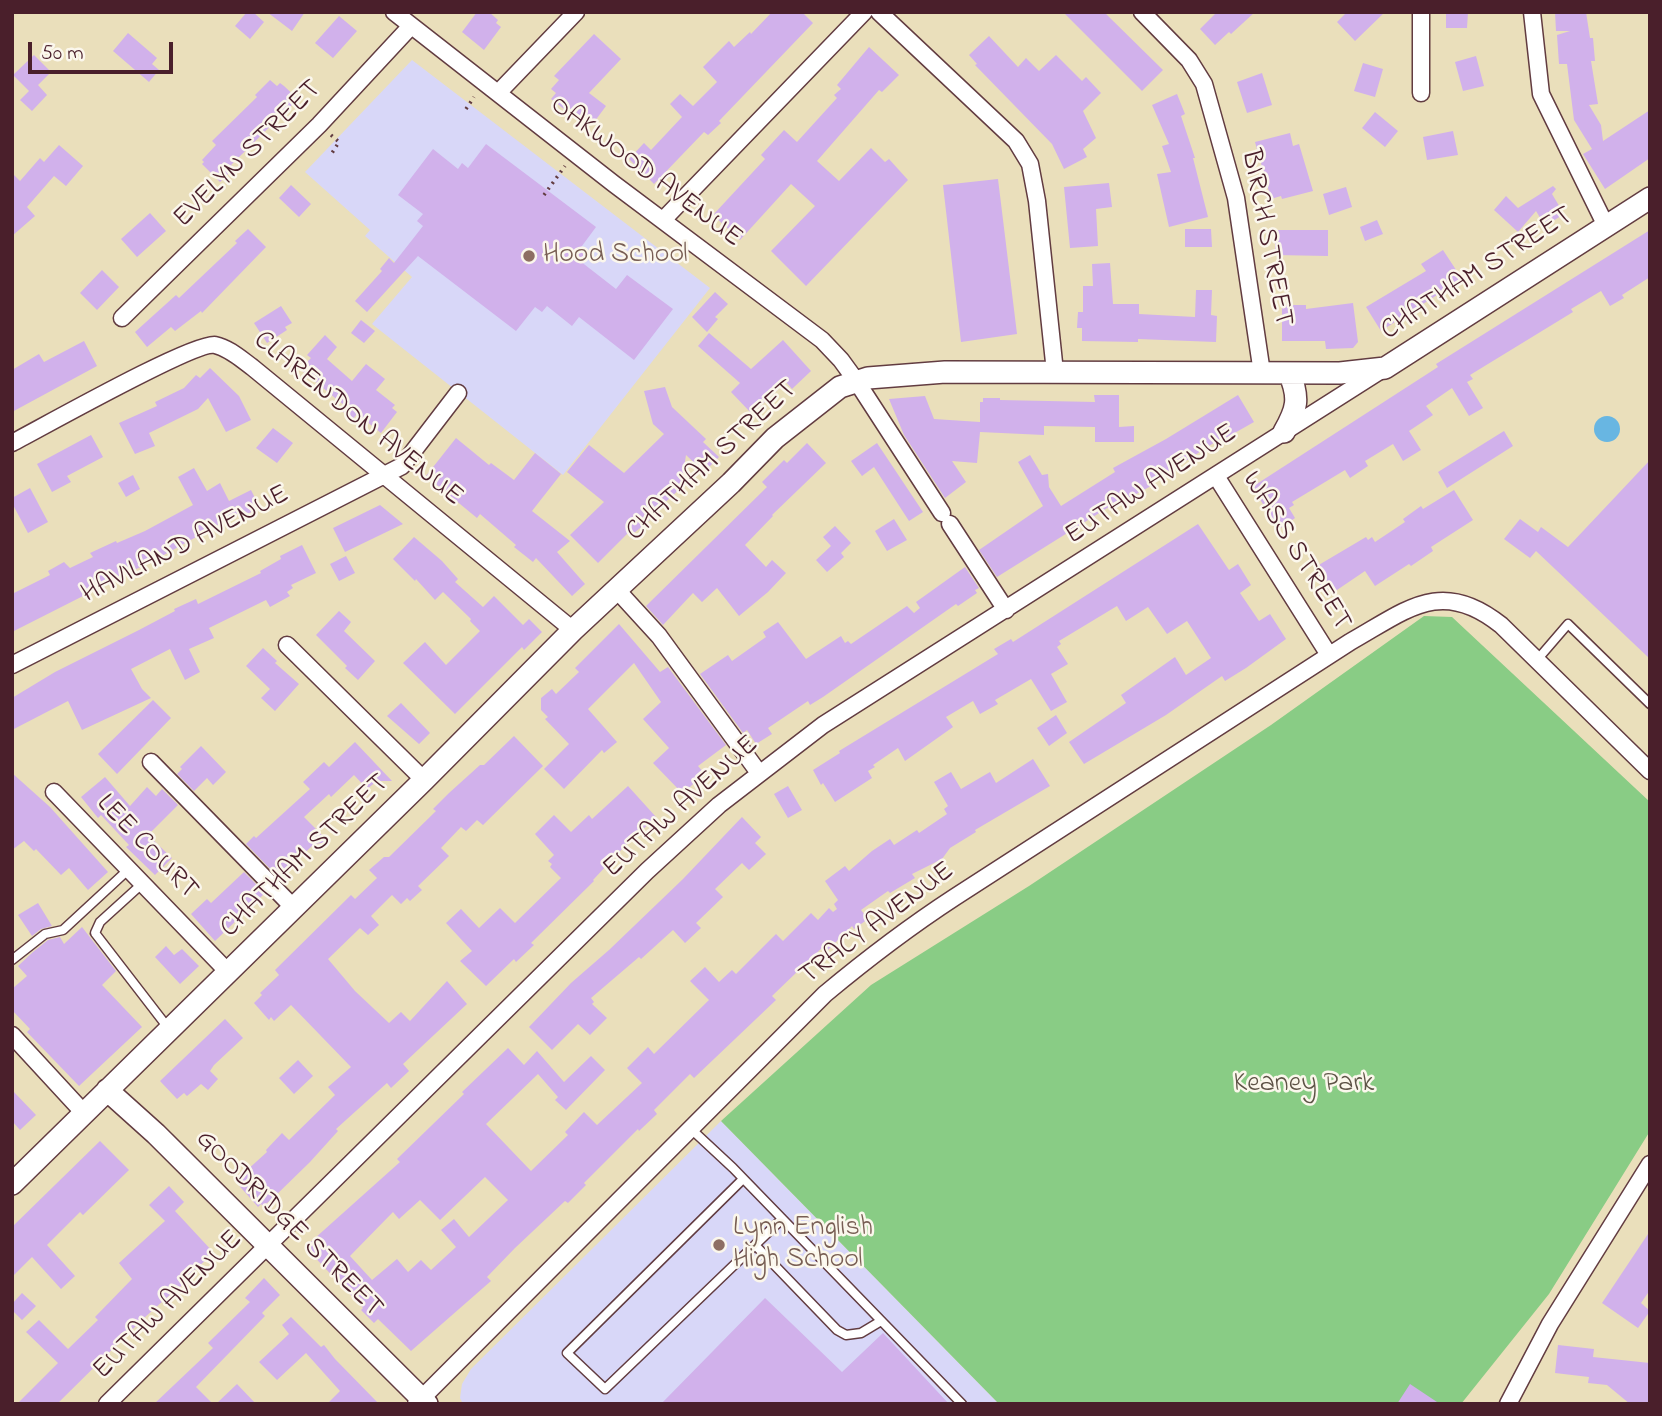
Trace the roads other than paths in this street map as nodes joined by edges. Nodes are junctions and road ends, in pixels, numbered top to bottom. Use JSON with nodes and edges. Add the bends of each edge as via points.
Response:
{"nodes":[{"id":1,"x":394,"y":12,"type":"edge"},
{"id":2,"x":576,"y":12,"type":"edge"},
{"id":3,"x":864,"y":12,"type":"edge"},
{"id":4,"x":879,"y":12,"type":"edge"},
{"id":5,"x":1142,"y":12,"type":"edge"},
{"id":6,"x":1421,"y":12,"type":"edge"},
{"id":7,"x":1532,"y":12,"type":"edge"},
{"id":8,"x":411,"y":26,"type":"junction"},
{"id":9,"x":498,"y":93,"type":"junction"},
{"id":10,"x":1421,"y":93,"type":"dead end"},
{"id":11,"x":1650,"y":198,"type":"edge"},
{"id":12,"x":663,"y":220,"type":"junction"},
{"id":13,"x":1606,"y":226,"type":"junction"},
{"id":14,"x":122,"y":318,"type":"dead end"},
{"id":15,"x":1385,"y":368,"type":"junction"},
{"id":16,"x":1055,"y":372,"type":"junction"},
{"id":17,"x":1262,"y":373,"type":"junction"},
{"id":18,"x":1289,"y":373,"type":"junction"},
{"id":19,"x":857,"y":382,"type":"junction"},
{"id":20,"x":458,"y":393,"type":"dead end"},
{"id":21,"x":1284,"y":432,"type":"junction"},
{"id":22,"x":12,"y":443,"type":"edge"},
{"id":23,"x":384,"y":474,"type":"junction"},
{"id":24,"x":1216,"y":476,"type":"junction"},
{"id":25,"x":616,"y":589,"type":"junction"},
{"id":26,"x":1006,"y":610,"type":"junction"},
{"id":27,"x":573,"y":630,"type":"junction"},
{"id":28,"x":287,"y":645,"type":"dead end"},
{"id":29,"x":1329,"y":655,"type":"junction"},
{"id":30,"x":1537,"y":660,"type":"junction"},
{"id":31,"x":12,"y":664,"type":"edge"},
{"id":32,"x":1648,"y":699,"type":"edge"},
{"id":33,"x":151,"y":762,"type":"dead end"},
{"id":34,"x":1650,"y":771,"type":"edge"},
{"id":35,"x":758,"y":773,"type":"junction"},
{"id":36,"x":424,"y":780,"type":"junction"},
{"id":37,"x":54,"y":792,"type":"dead end"},
{"id":38,"x":129,"y":869,"type":"junction"},
{"id":39,"x":142,"y":883,"type":"junction"},
{"id":40,"x":294,"y":908,"type":"junction"},
{"id":41,"x":12,"y":960,"type":"edge"},
{"id":42,"x":229,"y":972,"type":"junction"},
{"id":43,"x":169,"y":1029,"type":"junction"},
{"id":44,"x":12,"y":1035,"type":"edge"},
{"id":45,"x":107,"y":1090,"type":"junction"},
{"id":46,"x":83,"y":1112,"type":"junction"},
{"id":47,"x":690,"y":1128,"type":"junction"},
{"id":48,"x":1650,"y":1164,"type":"edge"},
{"id":49,"x":743,"y":1179,"type":"junction"},
{"id":50,"x":12,"y":1184,"type":"edge"},
{"id":51,"x":782,"y":1219,"type":"junction"},
{"id":52,"x":268,"y":1245,"type":"junction"},
{"id":53,"x":755,"y":1245,"type":"junction"},
{"id":54,"x":881,"y":1321,"type":"junction"},
{"id":55,"x":422,"y":1402,"type":"edge"},
{"id":56,"x":107,"y":1404,"type":"edge"},
{"id":57,"x":962,"y":1404,"type":"edge"},
{"id":58,"x":1508,"y":1404,"type":"edge"}],
"edges":[{"from":1,"to":8,"type":"street","name":"OAKWOOD AVENUE"},
{"from":2,"to":9,"type":"street"},
{"from":3,"to":12,"type":"street"},
{"from":4,"to":16,"type":"street","via":[[1016,141],[1030,164]]},
{"from":5,"to":17,"type":"street","name":"BIRCH STREET","via":[[1189,60],[1204,84],[1236,198]]},
{"from":6,"to":10,"type":"street"},
{"from":7,"to":13,"type":"street","via":[[1541,94]]},
{"from":8,"to":9,"type":"street","name":"OAKWOOD AVENUE"},
{"from":8,"to":14,"type":"street","name":"EVELYN STREET","via":[[319,125]]},
{"from":9,"to":12,"type":"street","name":"OAKWOOD AVENUE"},
{"from":11,"to":13,"type":"main road","name":"CHATHAM STREET"},
{"from":12,"to":19,"type":"street","name":"OAKWOOD AVENUE","via":[[822,340]]},
{"from":13,"to":15,"type":"main road","name":"CHATHAM STREET"},
{"from":15,"to":18,"type":"main road","name":"CHATHAM STREET"},
{"from":15,"to":21,"type":"street","name":"EUTAW AVENUE"},
{"from":16,"to":17,"type":"main road","name":"CHATHAM STREET"},
{"from":16,"to":19,"type":"main road","name":"CHATHAM STREET","via":[[945,372]]},
{"from":17,"to":18,"type":"main road","name":"CHATHAM STREET"},
{"from":18,"to":21,"type":"main road","via":[[1296,389],[1296,411]]},
{"from":19,"to":25,"type":"main road","name":"CHATHAM STREET","via":[[840,387],[775,438]]},
{"from":19,"to":26,"type":"street","name":"OAKWOOD AVENUE"},
{"from":20,"to":23,"type":"street","name":"HAVILAND AVENUE","via":[[402,467]]},
{"from":21,"to":24,"type":"street","name":"EUTAW AVENUE"},
{"from":22,"to":23,"type":"street","name":"CLARENDON AVENUE","via":[[167,362],[215,345],[252,367]]},
{"from":23,"to":27,"type":"street","name":"CLARENDON AVENUE"},
{"from":23,"to":31,"type":"street","name":"HAVILAND AVENUE"},
{"from":24,"to":26,"type":"street","name":"EUTAW AVENUE"},
{"from":24,"to":29,"type":"street","name":"WASS STREET"},
{"from":25,"to":27,"type":"main road","name":"CHATHAM STREET"},
{"from":25,"to":35,"type":"street","via":[[659,636]]},
{"from":26,"to":35,"type":"street","name":"EUTAW AVENUE","via":[[823,725]]},
{"from":27,"to":36,"type":"main road","name":"CHATHAM STREET"},
{"from":28,"to":36,"type":"street"},
{"from":29,"to":30,"type":"street","name":"TRACY AVENUE","via":[[1409,608],[1454,601],[1483,610]]},
{"from":29,"to":47,"type":"street","name":"TRACY AVENUE","via":[[901,933],[825,994]]},
{"from":30,"to":32,"type":"lane","via":[[1568,624]]},
{"from":30,"to":34,"type":"street"},
{"from":33,"to":40,"type":"street"},
{"from":35,"to":52,"type":"street","name":"EUTAW AVENUE","via":[[685,834]]},
{"from":36,"to":40,"type":"main road","name":"CHATHAM STREET"},
{"from":37,"to":38,"type":"street","name":"LEE COURT"},
{"from":38,"to":39,"type":"street","name":"LEE COURT"},
{"from":38,"to":41,"type":"lane","via":[[63,930],[46,934]]},
{"from":39,"to":42,"type":"street","name":"LEE COURT"},
{"from":39,"to":43,"type":"lane","via":[[100,922],[95,933]]},
{"from":40,"to":42,"type":"main road","name":"CHATHAM STREET"},
{"from":42,"to":43,"type":"main road","name":"CHATHAM STREET"},
{"from":43,"to":45,"type":"main road","name":"CHATHAM STREET"},
{"from":44,"to":46,"type":"street"},
{"from":45,"to":46,"type":"main road","name":"CHATHAM STREET"},
{"from":45,"to":52,"type":"main road","name":"GOODRIDGE STREET"},
{"from":46,"to":50,"type":"main road","name":"CHATHAM STREET"},
{"from":47,"to":49,"type":"lane"},
{"from":47,"to":55,"type":"street","name":"TRACY AVENUE"},
{"from":48,"to":58,"type":"street","via":[[1550,1324]]},
{"from":49,"to":51,"type":"lane"},
{"from":49,"to":53,"type":"lane","via":[[567,1353],[605,1389]]},
{"from":51,"to":53,"type":"lane"},
{"from":51,"to":54,"type":"lane"},
{"from":52,"to":55,"type":"main road","name":"GOODRIDGE STREET"},
{"from":52,"to":56,"type":"street","name":"EUTAW AVENUE"},
{"from":53,"to":54,"type":"lane","via":[[846,1335],[861,1333]]},
{"from":54,"to":57,"type":"lane"}]}
